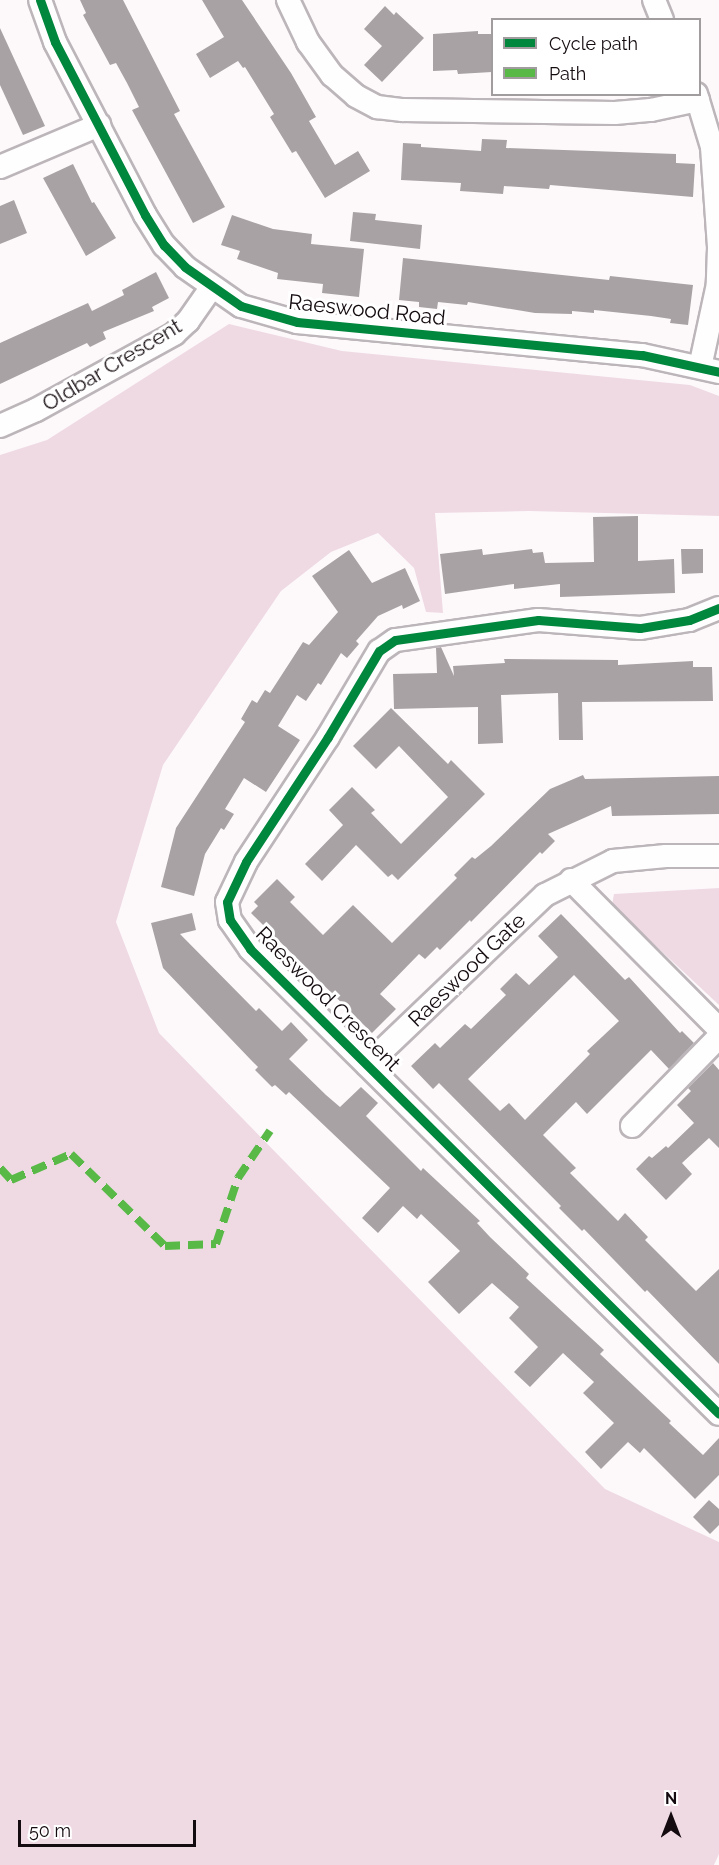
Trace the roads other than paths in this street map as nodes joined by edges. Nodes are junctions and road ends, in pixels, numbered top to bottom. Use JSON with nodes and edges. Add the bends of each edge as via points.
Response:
{"nodes":[{"id":1,"x":40,"y":0,"type":"edge"},
{"id":2,"x":288,"y":0,"type":"edge"},
{"id":3,"x":654,"y":0,"type":"edge"},
{"id":4,"x":661,"y":18,"type":"edge"},
{"id":5,"x":697,"y":97,"type":"edge"},
{"id":6,"x":99,"y":125,"type":"junction"},
{"id":7,"x":0,"y":167,"type":"edge"},
{"id":8,"x":211,"y":288,"type":"junction"},
{"id":9,"x":710,"y":369,"type":"edge"},
{"id":10,"x":0,"y":426,"type":"edge"},
{"id":11,"x":719,"y":608,"type":"edge"},
{"id":12,"x":719,"y":856,"type":"edge"},
{"id":13,"x":571,"y":880,"type":"junction"},
{"id":14,"x":719,"y":1029,"type":"edge"},
{"id":15,"x":719,"y":1037,"type":"edge"},
{"id":16,"x":368,"y":1065,"type":"junction"},
{"id":17,"x":632,"y":1126,"type":"dead end"},
{"id":18,"x":719,"y":1414,"type":"edge"}],
"edges":[{"from":1,"to":6,"type":"street","name":"Raeswood Road","via":[[55,42]]},
{"from":2,"to":5,"type":"street","via":[[308,42],[332,75],[356,96],[377,107],[615,113],[651,110]]},
{"from":3,"to":4,"type":"street"},
{"from":5,"to":9,"type":"street","via":[[712,147],[719,248]]},
{"from":6,"to":7,"type":"street"},
{"from":6,"to":8,"type":"street","name":"Raeswood Road","via":[[164,245]]},
{"from":8,"to":9,"type":"street","name":"Raeswood Road","via":[[241,306],[297,322],[642,355]]},
{"from":8,"to":10,"type":"street","name":"Oldbar Crescent","via":[[174,334]]},
{"from":11,"to":16,"type":"street","name":"Raeswood Crescent","via":[[689,620],[640,628],[538,620],[438,632],[395,640],[379,651],[246,862],[227,902],[230,920],[250,949]]},
{"from":12,"to":13,"type":"street","name":"Raeswood Gate","via":[[613,861]]},
{"from":13,"to":14,"type":"street"},
{"from":13,"to":16,"type":"street","name":"Raeswood Gate","via":[[545,895]]},
{"from":15,"to":17,"type":"street"},
{"from":16,"to":18,"type":"street","name":"Raeswood Crescent"}]}
